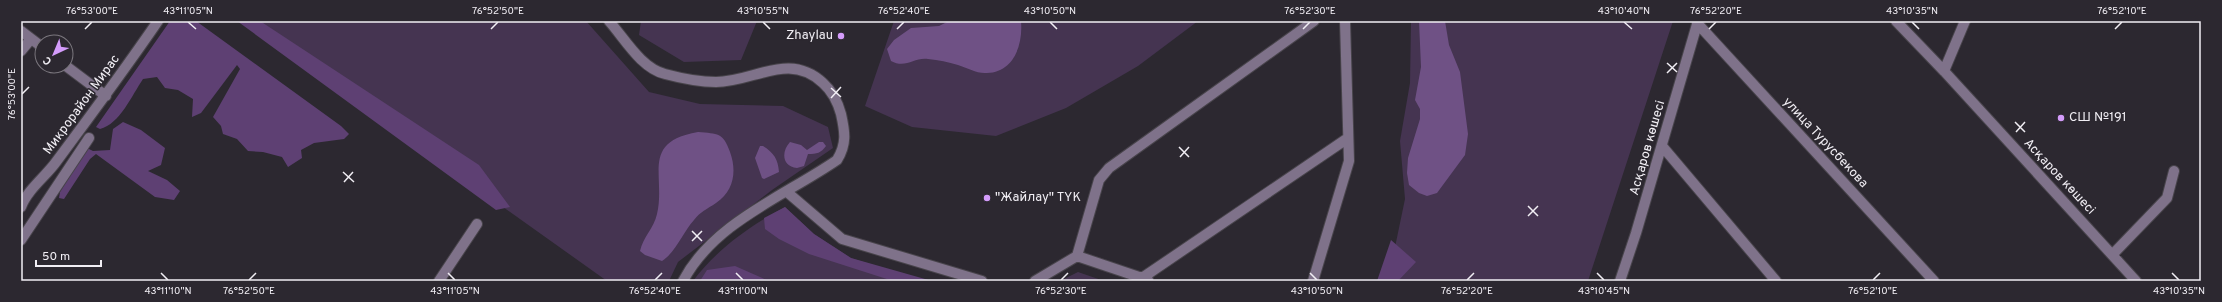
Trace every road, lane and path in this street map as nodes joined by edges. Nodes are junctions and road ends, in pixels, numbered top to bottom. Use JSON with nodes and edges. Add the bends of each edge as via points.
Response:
{"nodes":[{"id":1,"x":158,"y":21,"type":"edge"},
{"id":2,"x":609,"y":21,"type":"edge"},
{"id":3,"x":1314,"y":21,"type":"edge"},
{"id":4,"x":1345,"y":21,"type":"edge"},
{"id":5,"x":1896,"y":21,"type":"edge"},
{"id":6,"x":1965,"y":21,"type":"edge"},
{"id":7,"x":1698,"y":22,"type":"edge"},
{"id":8,"x":21,"y":31,"type":"edge"},
{"id":9,"x":31,"y":39,"type":"junction"},
{"id":10,"x":34,"y":41,"type":"edge"},
{"id":11,"x":21,"y":51,"type":"edge"},
{"id":12,"x":1944,"y":71,"type":"junction"},
{"id":13,"x":74,"y":72,"type":"edge"},
{"id":14,"x":106,"y":96,"type":"junction"},
{"id":15,"x":89,"y":138,"type":"dead end"},
{"id":16,"x":1348,"y":138,"type":"junction"},
{"id":17,"x":1662,"y":146,"type":"junction"},
{"id":18,"x":2174,"y":171,"type":"dead end"},
{"id":19,"x":787,"y":192,"type":"junction"},
{"id":20,"x":22,"y":202,"type":"edge"},
{"id":21,"x":477,"y":224,"type":"dead end"},
{"id":22,"x":21,"y":240,"type":"edge"},
{"id":23,"x":2113,"y":254,"type":"junction"},
{"id":24,"x":1077,"y":256,"type":"junction"},
{"id":25,"x":1146,"y":280,"type":"edge"},
{"id":26,"x":439,"y":281,"type":"edge"},
{"id":27,"x":682,"y":281,"type":"edge"},
{"id":28,"x":982,"y":281,"type":"edge"},
{"id":29,"x":1035,"y":281,"type":"edge"},
{"id":30,"x":1313,"y":281,"type":"edge"},
{"id":31,"x":1620,"y":281,"type":"edge"},
{"id":32,"x":1776,"y":281,"type":"edge"},
{"id":33,"x":1934,"y":281,"type":"edge"},
{"id":34,"x":2136,"y":281,"type":"edge"}],
"edges":[{"from":1,"to":14,"type":"street","name":"Микрорайон Мирас"},
{"from":2,"to":19,"type":"street","via":[[642,61],[665,74],[716,82],[766,71],[795,69],[814,74],[826,85],[839,105],[846,139],[843,151],[837,160]]},
{"from":3,"to":24,"type":"street","via":[[1109,168],[1099,180]]},
{"from":4,"to":16,"type":"street"},
{"from":5,"to":12,"type":"street","name":"Асқаров көшесі"},
{"from":6,"to":12,"type":"street"},
{"from":7,"to":17,"type":"street","name":"Асқаров көшесі"},
{"from":7,"to":33,"type":"street","name":"улица Турусбекова"},
{"from":8,"to":9,"type":"street"},
{"from":9,"to":10,"type":"street"},
{"from":9,"to":11,"type":"street"},
{"from":12,"to":23,"type":"street","name":"Асқаров көшесі"},
{"from":13,"to":14,"type":"street","name":"Микрорайон Мирас"},
{"from":14,"to":20,"type":"street","name":"Микрорайон Мирас","via":[[47,174]]},
{"from":15,"to":22,"type":"street"},
{"from":16,"to":25,"type":"street"},
{"from":16,"to":30,"type":"street","via":[[1349,161]]},
{"from":17,"to":31,"type":"street","name":"Асқаров көшесі"},
{"from":17,"to":32,"type":"street"},
{"from":18,"to":23,"type":"street","via":[[2167,198]]},
{"from":19,"to":27,"type":"street","via":[[734,225],[697,260]]},
{"from":19,"to":28,"type":"street","via":[[842,239]]},
{"from":21,"to":26,"type":"street"},
{"from":23,"to":34,"type":"street","name":"Асқаров көшесі"},
{"from":24,"to":25,"type":"street"},
{"from":24,"to":29,"type":"street"}]}
